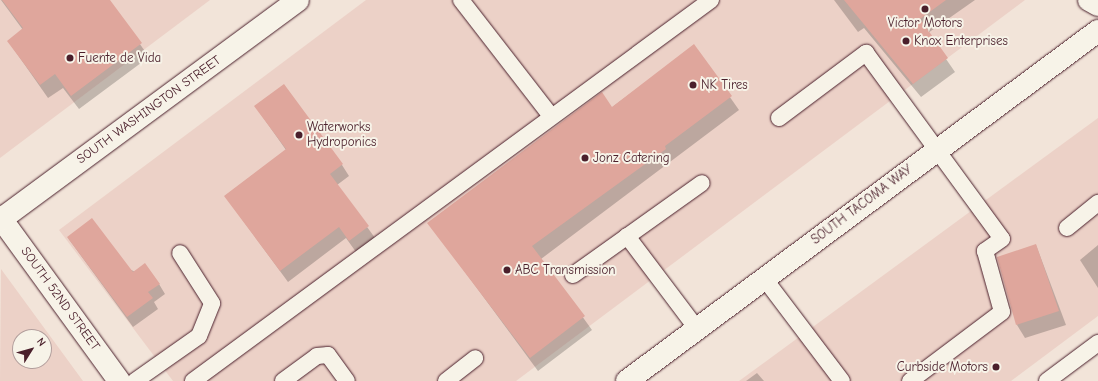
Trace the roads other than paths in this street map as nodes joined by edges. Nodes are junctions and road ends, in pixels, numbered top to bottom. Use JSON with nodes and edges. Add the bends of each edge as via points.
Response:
{"nodes":[{"id":1,"x":298,"y":0,"type":"edge"},
{"id":2,"x":461,"y":0,"type":"edge"},
{"id":3,"x":710,"y":0,"type":"edge"},
{"id":4,"x":1090,"y":0,"type":"edge"},
{"id":5,"x":1098,"y":5,"type":"edge"},
{"id":6,"x":1098,"y":31,"type":"edge"},
{"id":7,"x":551,"y":116,"type":"junction"},
{"id":8,"x":779,"y":118,"type":"dead end"},
{"id":9,"x":937,"y":150,"type":"junction"},
{"id":10,"x":702,"y":183,"type":"dead end"},
{"id":11,"x":1098,"y":203,"type":"edge"},
{"id":12,"x":1,"y":219,"type":"edge"},
{"id":13,"x":1067,"y":228,"type":"dead end"},
{"id":14,"x":627,"y":236,"type":"junction"},
{"id":15,"x":180,"y":253,"type":"dead end"},
{"id":16,"x":573,"y":274,"type":"dead end"},
{"id":17,"x":764,"y":278,"type":"junction"},
{"id":18,"x":697,"y":329,"type":"junction"},
{"id":19,"x":1098,"y":343,"type":"edge"},
{"id":20,"x":475,"y":358,"type":"dead end"},
{"id":21,"x":632,"y":380,"type":"edge"},
{"id":22,"x":119,"y":381,"type":"edge"},
{"id":23,"x":135,"y":381,"type":"edge"},
{"id":24,"x":194,"y":381,"type":"edge"},
{"id":25,"x":283,"y":381,"type":"edge"},
{"id":26,"x":347,"y":381,"type":"edge"},
{"id":27,"x":446,"y":381,"type":"edge"},
{"id":28,"x":842,"y":381,"type":"edge"},
{"id":29,"x":910,"y":381,"type":"edge"},
{"id":30,"x":1047,"y":381,"type":"edge"}],
"edges":[{"from":1,"to":12,"type":"main road","name":"SOUTH WASHINGTON STREET"},
{"from":2,"to":7,"type":"lane"},
{"from":3,"to":7,"type":"lane"},
{"from":4,"to":5,"type":"main road"},
{"from":6,"to":9,"type":"main road","name":"SOUTH TACOMA WAY"},
{"from":7,"to":24,"type":"lane"},
{"from":8,"to":9,"type":"lane","via":[[866,53]]},
{"from":9,"to":17,"type":"main road","name":"SOUTH TACOMA WAY"},
{"from":9,"to":29,"type":"lane","via":[[1002,239],[985,251],[1002,312]]},
{"from":10,"to":14,"type":"lane"},
{"from":11,"to":13,"type":"lane"},
{"from":12,"to":22,"type":"main road","name":"SOUTH 52ND STREET"},
{"from":14,"to":16,"type":"lane"},
{"from":14,"to":18,"type":"lane"},
{"from":15,"to":23,"type":"lane","via":[[212,303],[199,336]]},
{"from":17,"to":18,"type":"main road","name":"SOUTH TACOMA WAY"},
{"from":17,"to":28,"type":"lane"},
{"from":18,"to":21,"type":"main road","name":"SOUTH TACOMA WAY"},
{"from":19,"to":30,"type":"lane"},
{"from":20,"to":27,"type":"lane"},
{"from":25,"to":26,"type":"lane","via":[[317,356],[328,355]]}]}
